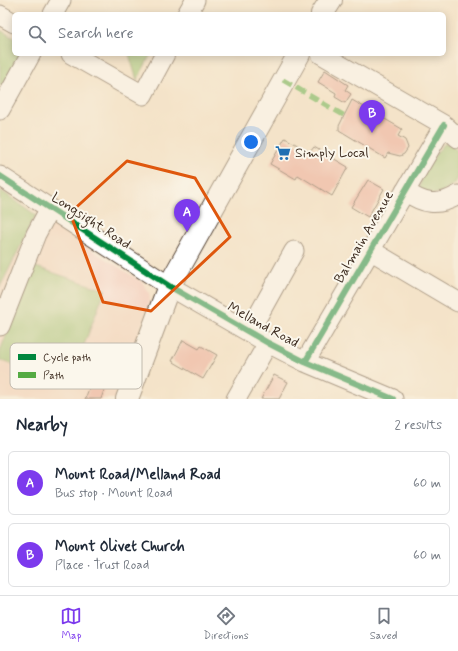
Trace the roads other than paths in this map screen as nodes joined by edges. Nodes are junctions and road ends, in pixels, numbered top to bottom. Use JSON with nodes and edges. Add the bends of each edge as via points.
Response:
{"nodes":[{"id":1,"x":61,"y":0,"type":"edge"},
{"id":2,"x":195,"y":0,"type":"edge"},
{"id":3,"x":330,"y":0,"type":"edge"},
{"id":4,"x":54,"y":12,"type":"edge"},
{"id":5,"x":188,"y":12,"type":"edge"},
{"id":6,"x":323,"y":12,"type":"edge"},
{"id":7,"x":0,"y":15,"type":"edge"},
{"id":8,"x":12,"y":22,"type":"edge"},
{"id":9,"x":30,"y":56,"type":"edge"},
{"id":10,"x":75,"y":56,"type":"edge"},
{"id":11,"x":164,"y":56,"type":"edge"},
{"id":12,"x":298,"y":56,"type":"edge"},
{"id":13,"x":324,"y":56,"type":"edge"},
{"id":14,"x":0,"y":110,"type":"edge"},
{"id":15,"x":444,"y":125,"type":"junction"},
{"id":16,"x":458,"y":138,"type":"edge"},
{"id":17,"x":0,"y":176,"type":"edge"},
{"id":18,"x":405,"y":191,"type":"junction"},
{"id":19,"x":458,"y":195,"type":"edge"},
{"id":20,"x":50,"y":208,"type":"junction"},
{"id":21,"x":370,"y":250,"type":"junction"},
{"id":22,"x":294,"y":251,"type":"dead end"},
{"id":23,"x":169,"y":286,"type":"junction"},
{"id":24,"x":458,"y":302,"type":"edge"},
{"id":25,"x":0,"y":326,"type":"edge"},
{"id":26,"x":248,"y":332,"type":"junction"},
{"id":27,"x":268,"y":343,"type":"junction"},
{"id":28,"x":142,"y":359,"type":"edge"},
{"id":29,"x":305,"y":362,"type":"junction"},
{"id":30,"x":131,"y":389,"type":"edge"},
{"id":31,"x":385,"y":397,"type":"edge"},
{"id":32,"x":127,"y":399,"type":"edge"},
{"id":33,"x":236,"y":399,"type":"edge"}],
"edges":[{"from":1,"to":4,"type":"street"},
{"from":2,"to":5,"type":"street"},
{"from":3,"to":6,"type":"main road"},
{"from":7,"to":8,"type":"street"},
{"from":9,"to":14,"type":"street"},
{"from":10,"to":11,"type":"street","via":[[143,95]]},
{"from":12,"to":23,"type":"main road"},
{"from":13,"to":15,"type":"street"},
{"from":15,"to":16,"type":"street"},
{"from":15,"to":18,"type":"street","name":"Balmain Avenue"},
{"from":17,"to":20,"type":"street","name":"Longsight Road"},
{"from":18,"to":19,"type":"street","via":[[423,202],[432,203],[447,201]]},
{"from":18,"to":21,"type":"street","name":"Balmain Avenue"},
{"from":20,"to":23,"type":"street","name":"Longsight Road"},
{"from":20,"to":25,"type":"street","via":[[36,234]]},
{"from":21,"to":24,"type":"street"},
{"from":21,"to":29,"type":"street","name":"Balmain Avenue"},
{"from":22,"to":26,"type":"street"},
{"from":23,"to":26,"type":"street","name":"Melland Road"},
{"from":23,"to":28,"type":"main road"},
{"from":26,"to":27,"type":"street","name":"Melland Road"},
{"from":27,"to":29,"type":"street","name":"Melland Road"},
{"from":27,"to":33,"type":"street"},
{"from":29,"to":31,"type":"street","name":"Melland Road"},
{"from":30,"to":32,"type":"main road"}]}
